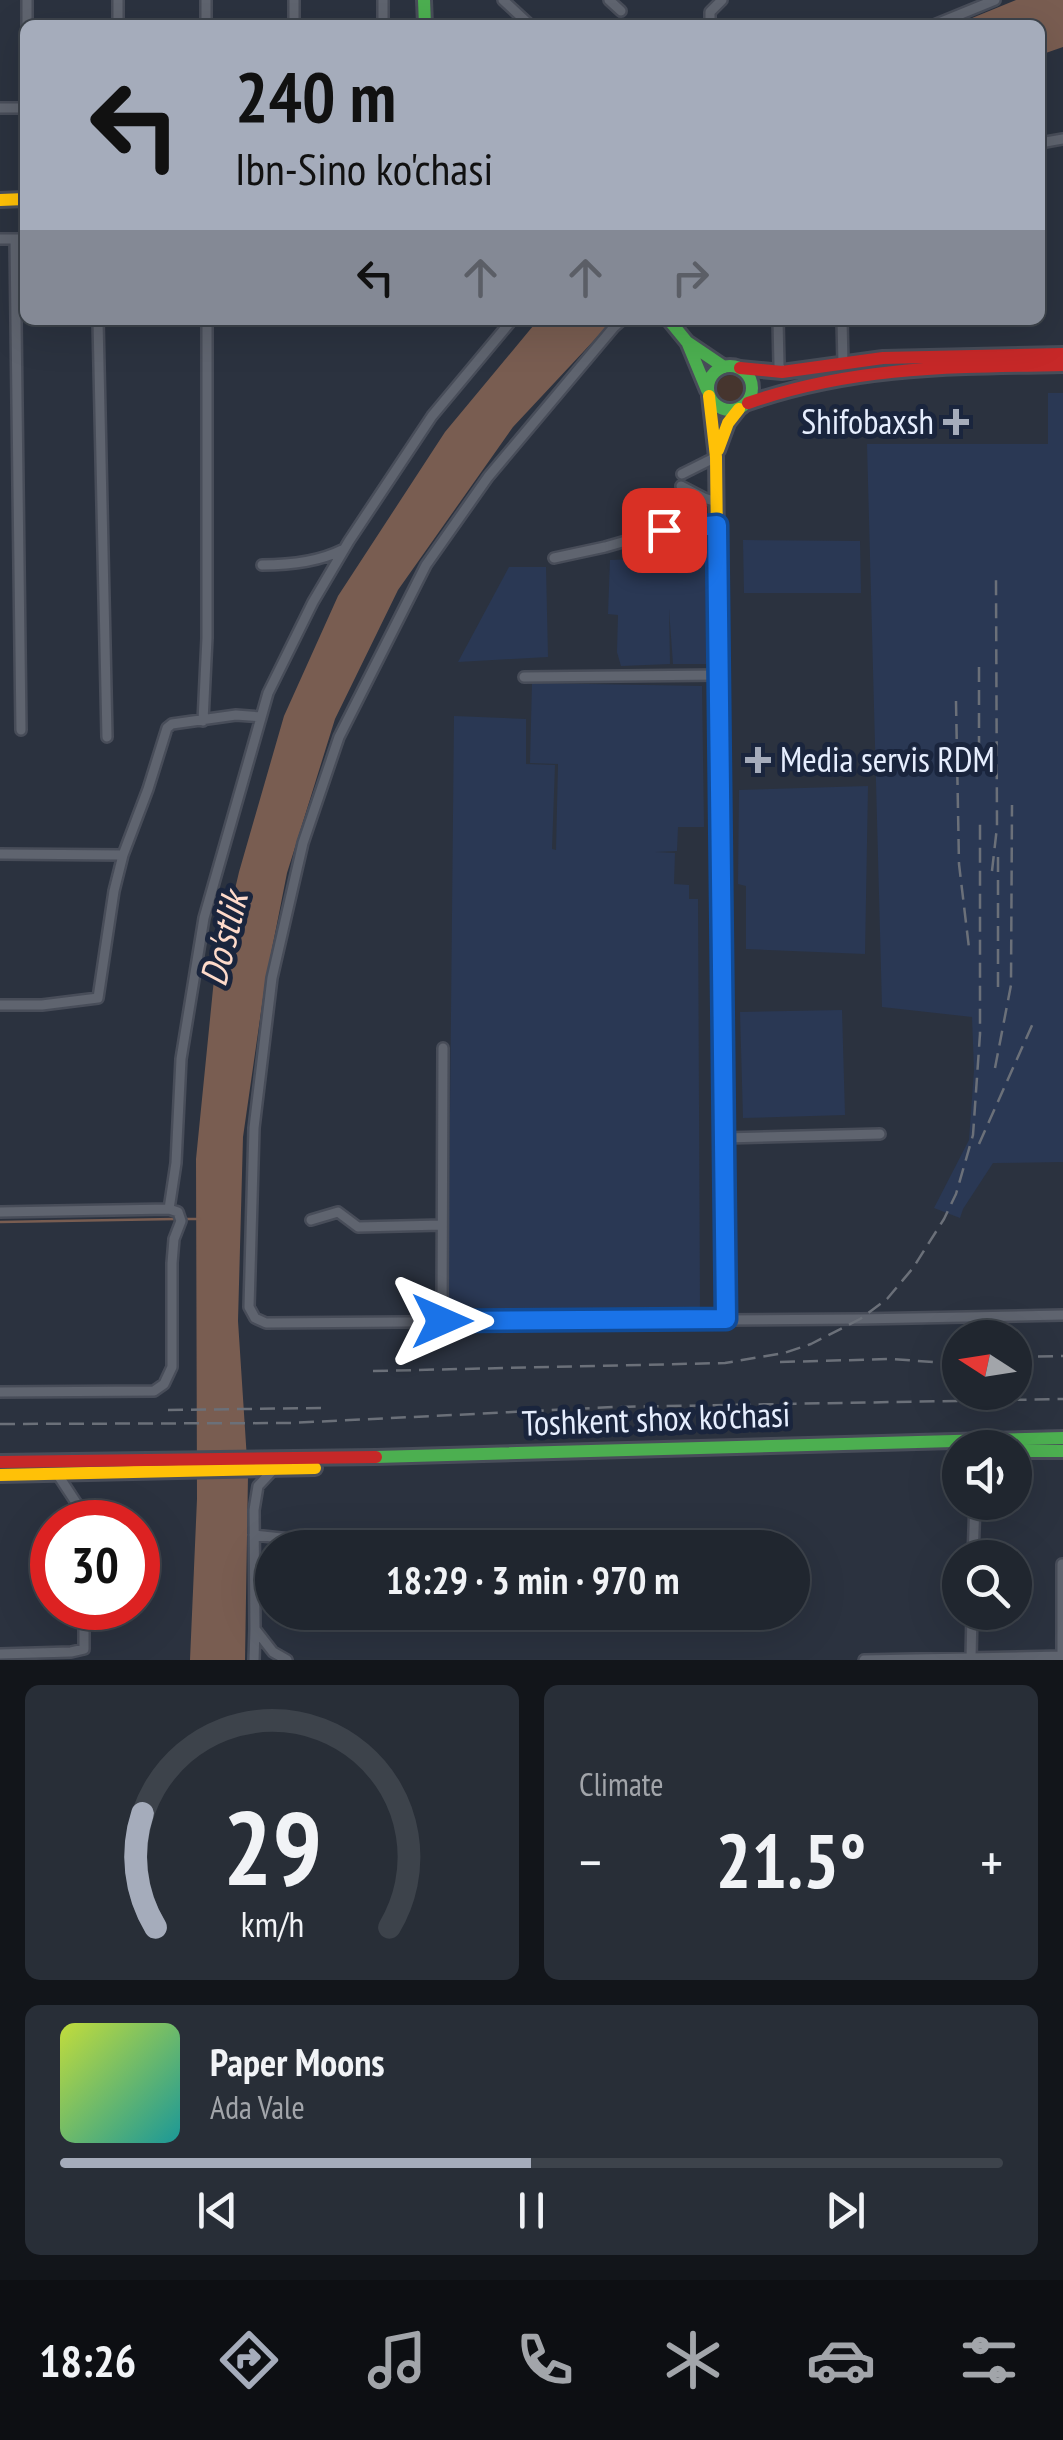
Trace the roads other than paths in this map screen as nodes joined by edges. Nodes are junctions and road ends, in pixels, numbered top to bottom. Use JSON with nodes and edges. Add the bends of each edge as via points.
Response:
{"nodes":[{"id":1,"x":502,"y":0,"type":"edge"},
{"id":2,"x":609,"y":0,"type":"edge"},
{"id":3,"x":995,"y":0,"type":"edge"},
{"id":4,"x":621,"y":11,"type":"dead end"},
{"id":5,"x":524,"y":20,"type":"edge"},
{"id":6,"x":946,"y":20,"type":"edge"},
{"id":7,"x":0,"y":239,"type":"edge"},
{"id":8,"x":20,"y":239,"type":"edge"},
{"id":9,"x":20,"y":325,"type":"edge"},
{"id":10,"x":98,"y":325,"type":"edge"},
{"id":11,"x":207,"y":325,"type":"edge"},
{"id":12,"x":508,"y":325,"type":"edge"},
{"id":13,"x":615,"y":325,"type":"edge"},
{"id":14,"x":673,"y":325,"type":"edge"},
{"id":15,"x":778,"y":325,"type":"edge"},
{"id":16,"x":842,"y":325,"type":"edge"},
{"id":17,"x":687,"y":342,"type":"junction"},
{"id":18,"x":1063,"y":354,"type":"edge"},
{"id":19,"x":843,"y":364,"type":"junction"},
{"id":20,"x":1063,"y":365,"type":"edge"},
{"id":21,"x":724,"y":367,"type":"junction"},
{"id":22,"x":740,"y":368,"type":"junction"},
{"id":23,"x":782,"y":372,"type":"junction"},
{"id":24,"x":709,"y":394,"type":"junction"},
{"id":25,"x":743,"y":406,"type":"junction"},
{"id":26,"x":716,"y":457,"type":"junction"},
{"id":27,"x":682,"y":474,"type":"dead end"},
{"id":28,"x":681,"y":486,"type":"dead end"},
{"id":29,"x":717,"y":502,"type":"junction"},
{"id":30,"x":717,"y":525,"type":"junction"},
{"id":31,"x":344,"y":548,"type":"junction"},
{"id":32,"x":554,"y":558,"type":"dead end"},
{"id":33,"x":262,"y":565,"type":"dead end"},
{"id":34,"x":524,"y":676,"type":"dead end"},
{"id":35,"x":718,"y":676,"type":"junction"},
{"id":36,"x":261,"y":717,"type":"junction"},
{"id":37,"x":204,"y":721,"type":"junction"},
{"id":38,"x":21,"y":730,"type":"dead end"},
{"id":39,"x":107,"y":737,"type":"dead end"},
{"id":40,"x":0,"y":854,"type":"edge"},
{"id":41,"x":123,"y":855,"type":"junction"},
{"id":42,"x":0,"y":1005,"type":"edge"},
{"id":43,"x":443,"y":1048,"type":"dead end"},
{"id":44,"x":880,"y":1134,"type":"dead end"},
{"id":45,"x":724,"y":1138,"type":"junction"},
{"id":46,"x":170,"y":1209,"type":"junction"},
{"id":47,"x":0,"y":1212,"type":"edge"},
{"id":48,"x":312,"y":1220,"type":"dead end"},
{"id":49,"x":442,"y":1226,"type":"junction"},
{"id":50,"x":1063,"y":1314,"type":"edge"},
{"id":51,"x":726,"y":1319,"type":"junction"},
{"id":52,"x":442,"y":1321,"type":"junction"},
{"id":53,"x":0,"y":1392,"type":"edge"},
{"id":54,"x":1063,"y":1438,"type":"edge"},
{"id":55,"x":848,"y":1449,"type":"junction"},
{"id":56,"x":1032,"y":1451,"type":"edge"},
{"id":57,"x":1063,"y":1451,"type":"edge"},
{"id":58,"x":942,"y":1452,"type":"edge"},
{"id":59,"x":0,"y":1462,"type":"edge"},
{"id":60,"x":251,"y":1463,"type":"junction"},
{"id":61,"x":184,"y":1464,"type":"junction"},
{"id":62,"x":274,"y":1469,"type":"junction"},
{"id":63,"x":0,"y":1475,"type":"edge"},
{"id":64,"x":58,"y":1475,"type":"junction"},
{"id":65,"x":74,"y":1500,"type":"edge"},
{"id":66,"x":254,"y":1535,"type":"joint"},
{"id":67,"x":1062,"y":1564,"type":"edge"},
{"id":68,"x":84,"y":1630,"type":"edge"},
{"id":69,"x":255,"y":1630,"type":"junction"},
{"id":70,"x":972,"y":1630,"type":"edge"},
{"id":71,"x":0,"y":1654,"type":"edge"},
{"id":72,"x":1062,"y":1656,"type":"edge"},
{"id":73,"x":971,"y":1659,"type":"edge"},
{"id":74,"x":254,"y":1660,"type":"edge"},
{"id":75,"x":287,"y":1660,"type":"edge"},
{"id":76,"x":864,"y":1660,"type":"edge"}],
"edges":[{"from":1,"to":5,"type":"street"},
{"from":2,"to":4,"type":"street"},
{"from":3,"to":6,"type":"street"},
{"from":7,"to":8,"type":"street"},
{"from":9,"to":38,"type":"street"},
{"from":10,"to":39,"type":"street"},
{"from":11,"to":37,"type":"street"},
{"from":12,"to":31,"type":"street","via":[[432,416]]},
{"from":13,"to":52,"type":"street","via":[[488,477],[426,565],[339,737],[303,843],[272,978],[254,1128],[250,1308],[266,1323]]},
{"from":14,"to":17,"type":"main road"},
{"from":15,"to":23,"type":"street"},
{"from":16,"to":19,"type":"street"},
{"from":17,"to":21,"type":"main road"},
{"from":17,"to":24,"type":"main road"},
{"from":18,"to":19,"type":"main road"},
{"from":19,"to":23,"type":"main road"},
{"from":20,"to":25,"type":"main road","via":[[875,371],[793,386]]},
{"from":21,"to":22,"type":"main road"},
{"from":21,"to":24,"type":"main road","via":[[711,376]]},
{"from":22,"to":23,"type":"main road"},
{"from":22,"to":25,"type":"main road","via":[[751,380],[752,396]]},
{"from":24,"to":25,"type":"main road","via":[[718,407]]},
{"from":24,"to":26,"type":"main road"},
{"from":25,"to":26,"type":"main road"},
{"from":26,"to":27,"type":"street"},
{"from":26,"to":29,"type":"main road"},
{"from":28,"to":29,"type":"street"},
{"from":29,"to":30,"type":"main road"},
{"from":30,"to":32,"type":"street","via":[[664,530]]},
{"from":30,"to":35,"type":"main road"},
{"from":31,"to":33,"type":"street"},
{"from":31,"to":36,"type":"street"},
{"from":34,"to":35,"type":"street"},
{"from":35,"to":45,"type":"main road"},
{"from":36,"to":37,"type":"street"},
{"from":36,"to":46,"type":"street","via":[[204,918],[181,1058]]},
{"from":37,"to":41,"type":"street","via":[[166,728]]},
{"from":40,"to":41,"type":"street"},
{"from":41,"to":42,"type":"street","via":[[98,998]]},
{"from":43,"to":49,"type":"street"},
{"from":44,"to":45,"type":"street"},
{"from":45,"to":51,"type":"main road"},
{"from":46,"to":47,"type":"street"},
{"from":46,"to":53,"type":"street","via":[[181,1221],[174,1239],[172,1367],[164,1384],[154,1391]]},
{"from":48,"to":49,"type":"street","via":[[338,1212],[358,1228]]},
{"from":49,"to":52,"type":"street"},
{"from":50,"to":51,"type":"street"},
{"from":51,"to":52,"type":"street"},
{"from":54,"to":55,"type":"main road","name":"Toshkent shox ko'chasi"},
{"from":55,"to":58,"type":"main road","name":"Toshkent shox ko'chasi"},
{"from":55,"to":60,"type":"main road","name":"Toshkent shox ko'chasi"},
{"from":55,"to":62,"type":"main road","name":"Toshkent shox ko'chasi"},
{"from":56,"to":57,"type":"main road"},
{"from":59,"to":61,"type":"main road"},
{"from":60,"to":61,"type":"main road"},
{"from":60,"to":62,"type":"main road","name":"Toshkent shox ko'chasi"},
{"from":61,"to":64,"type":"main road"},
{"from":62,"to":66,"type":"street","via":[[258,1486]]},
{"from":63,"to":64,"type":"main road"},
{"from":64,"to":65,"type":"street"},
{"from":66,"to":69,"type":"street"},
{"from":67,"to":72,"type":"street"},
{"from":68,"to":71,"type":"street","via":[[84,1649]]},
{"from":69,"to":74,"type":"street"},
{"from":69,"to":75,"type":"street"},
{"from":70,"to":73,"type":"street"},
{"from":72,"to":73,"type":"street"},
{"from":73,"to":76,"type":"street"}]}
